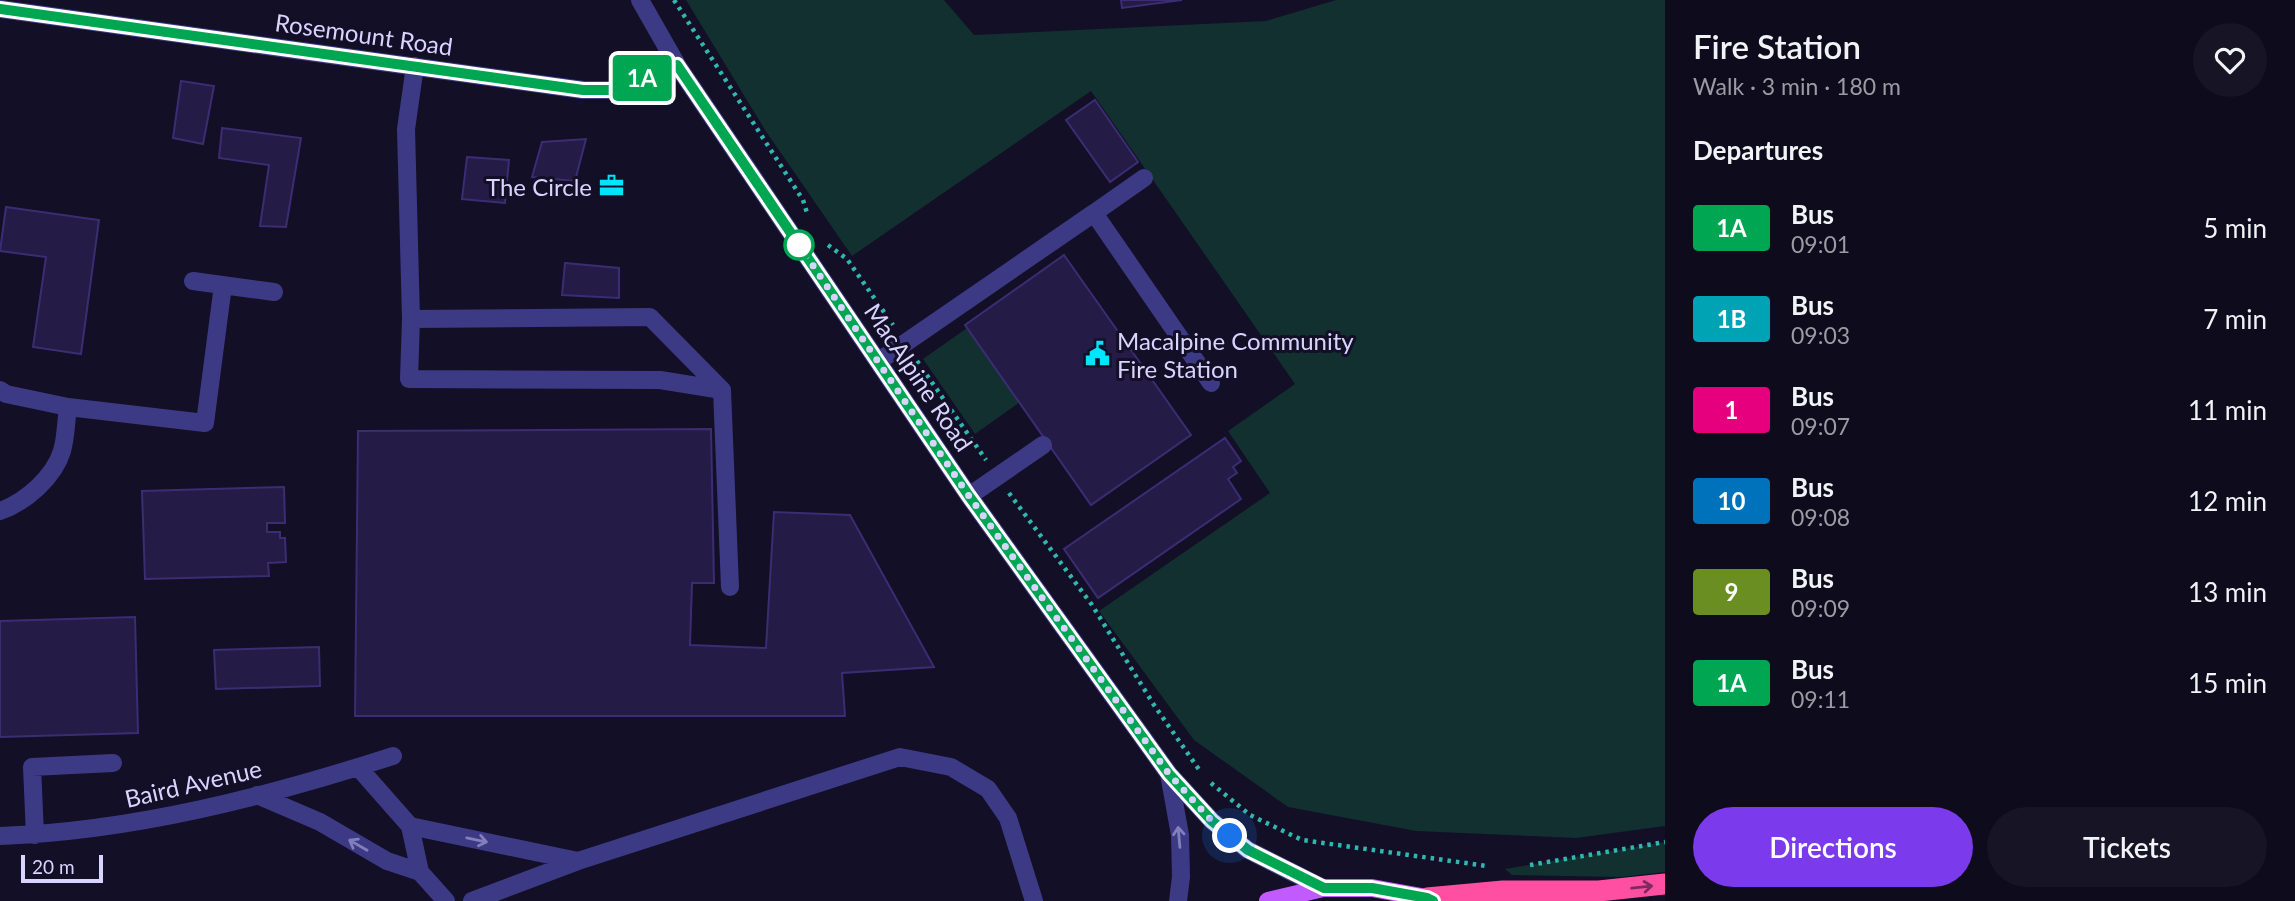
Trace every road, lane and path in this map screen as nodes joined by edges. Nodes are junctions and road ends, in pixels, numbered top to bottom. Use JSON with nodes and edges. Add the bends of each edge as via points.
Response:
{"nodes":[{"id":1,"x":640,"y":0,"type":"edge"},
{"id":2,"x":674,"y":0,"type":"edge"},
{"id":3,"x":0,"y":9,"type":"edge"},
{"id":4,"x":677,"y":65,"type":"junction"},
{"id":5,"x":415,"y":66,"type":"junction"},
{"id":6,"x":1144,"y":178,"type":"dead end"},
{"id":7,"x":1094,"y":213,"type":"junction"},
{"id":8,"x":810,"y":224,"type":"dead end"},
{"id":9,"x":822,"y":241,"type":"dead end"},
{"id":10,"x":193,"y":281,"type":"dead end"},
{"id":11,"x":223,"y":285,"type":"junction"},
{"id":12,"x":274,"y":292,"type":"dead end"},
{"id":13,"x":411,"y":319,"type":"junction"},
{"id":14,"x":905,"y":343,"type":"junction"},
{"id":15,"x":879,"y":361,"type":"junction"},
{"id":16,"x":1211,"y":383,"type":"dead end"},
{"id":17,"x":0,"y":390,"type":"edge"},
{"id":18,"x":722,"y":390,"type":"junction"},
{"id":19,"x":68,"y":407,"type":"junction"},
{"id":20,"x":1043,"y":445,"type":"dead end"},
{"id":21,"x":997,"y":477,"type":"junction"},
{"id":22,"x":969,"y":496,"type":"junction"},
{"id":23,"x":0,"y":511,"type":"edge"},
{"id":24,"x":730,"y":587,"type":"dead end"},
{"id":25,"x":393,"y":756,"type":"dead end"},
{"id":26,"x":113,"y":763,"type":"dead end"},
{"id":27,"x":358,"y":767,"type":"junction"},
{"id":28,"x":1169,"y":774,"type":"junction"},
{"id":29,"x":257,"y":795,"type":"junction"},
{"id":30,"x":410,"y":826,"type":"junction"},
{"id":31,"x":35,"y":835,"type":"junction"},
{"id":32,"x":0,"y":836,"type":"edge"},
{"id":33,"x":1665,"y":842,"type":"edge"},
{"id":34,"x":579,"y":861,"type":"junction"},
{"id":35,"x":1505,"y":869,"type":"junction"},
{"id":36,"x":420,"y":872,"type":"junction"},
{"id":37,"x":1665,"y":884,"type":"edge"},
{"id":38,"x":1324,"y":888,"type":"junction"},
{"id":39,"x":1503,"y":891,"type":"junction"},
{"id":40,"x":1430,"y":899,"type":"edge"},
{"id":41,"x":446,"y":901,"type":"edge"},
{"id":42,"x":472,"y":901,"type":"edge"},
{"id":43,"x":1034,"y":901,"type":"edge"},
{"id":44,"x":1178,"y":901,"type":"edge"},
{"id":45,"x":1268,"y":901,"type":"edge"}],
"edges":[{"from":1,"to":4,"type":"street","name":"MacAlpine Road"},
{"from":2,"to":8,"type":"path","via":[[803,200]]},
{"from":3,"to":5,"type":"street","name":"Rosemount Road"},
{"from":4,"to":5,"type":"street","name":"Rosemount Road","via":[[610,90]]},
{"from":4,"to":15,"type":"street","name":"MacAlpine Road"},
{"from":5,"to":13,"type":"street","via":[[406,129]]},
{"from":6,"to":7,"type":"street"},
{"from":7,"to":14,"type":"street"},
{"from":7,"to":16,"type":"street"},
{"from":9,"to":14,"type":"path","via":[[847,259]]},
{"from":10,"to":11,"type":"street"},
{"from":11,"to":12,"type":"street"},
{"from":11,"to":19,"type":"street","via":[[205,423]]},
{"from":13,"to":18,"type":"street","via":[[650,317]]},
{"from":13,"to":18,"type":"street","via":[[409,379],[660,380]]},
{"from":14,"to":15,"type":"street"},
{"from":14,"to":21,"type":"path"},
{"from":15,"to":22,"type":"street","name":"MacAlpine Road"},
{"from":17,"to":19,"type":"street"},
{"from":18,"to":24,"type":"street"},
{"from":19,"to":23,"type":"street","via":[[61,452],[46,479]]},
{"from":20,"to":21,"type":"street"},
{"from":21,"to":22,"type":"street"},
{"from":21,"to":35,"type":"path","via":[[1092,605],[1204,778],[1250,815],[1302,840]]},
{"from":22,"to":28,"type":"street","name":"MacAlpine Road"},
{"from":25,"to":27,"type":"street","name":"Baird Avenue"},
{"from":26,"to":31,"type":"street","via":[[32,767]]},
{"from":27,"to":29,"type":"street","name":"Baird Avenue"},
{"from":27,"to":30,"type":"street"},
{"from":28,"to":38,"type":"street","name":"MacAlpine Road","via":[[1212,821],[1248,850]]},
{"from":44,"to":28,"type":"street","name":"MacAlpine Road","one_way":true,"via":[[1180,835]]},
{"from":29,"to":31,"type":"street","name":"Baird Avenue","via":[[132,823]]},
{"from":36,"to":29,"type":"street","one_way":true,"via":[[387,861],[320,822]]},
{"from":30,"to":34,"type":"street","one_way":true},
{"from":30,"to":36,"type":"street"},
{"from":31,"to":32,"type":"street","name":"Baird Avenue"},
{"from":33,"to":35,"type":"path"},
{"from":34,"to":42,"type":"street"},
{"from":34,"to":43,"type":"street","via":[[900,757],[951,767],[988,789],[1008,818]]},
{"from":35,"to":39,"type":"path"},
{"from":36,"to":41,"type":"street"},
{"from":39,"to":37,"type":"highway","one_way":true,"via":[[1598,891]]},
{"from":38,"to":40,"type":"main road","via":[[1372,888]]},
{"from":38,"to":45,"type":"main road"},
{"from":39,"to":40,"type":"highway"}]}
